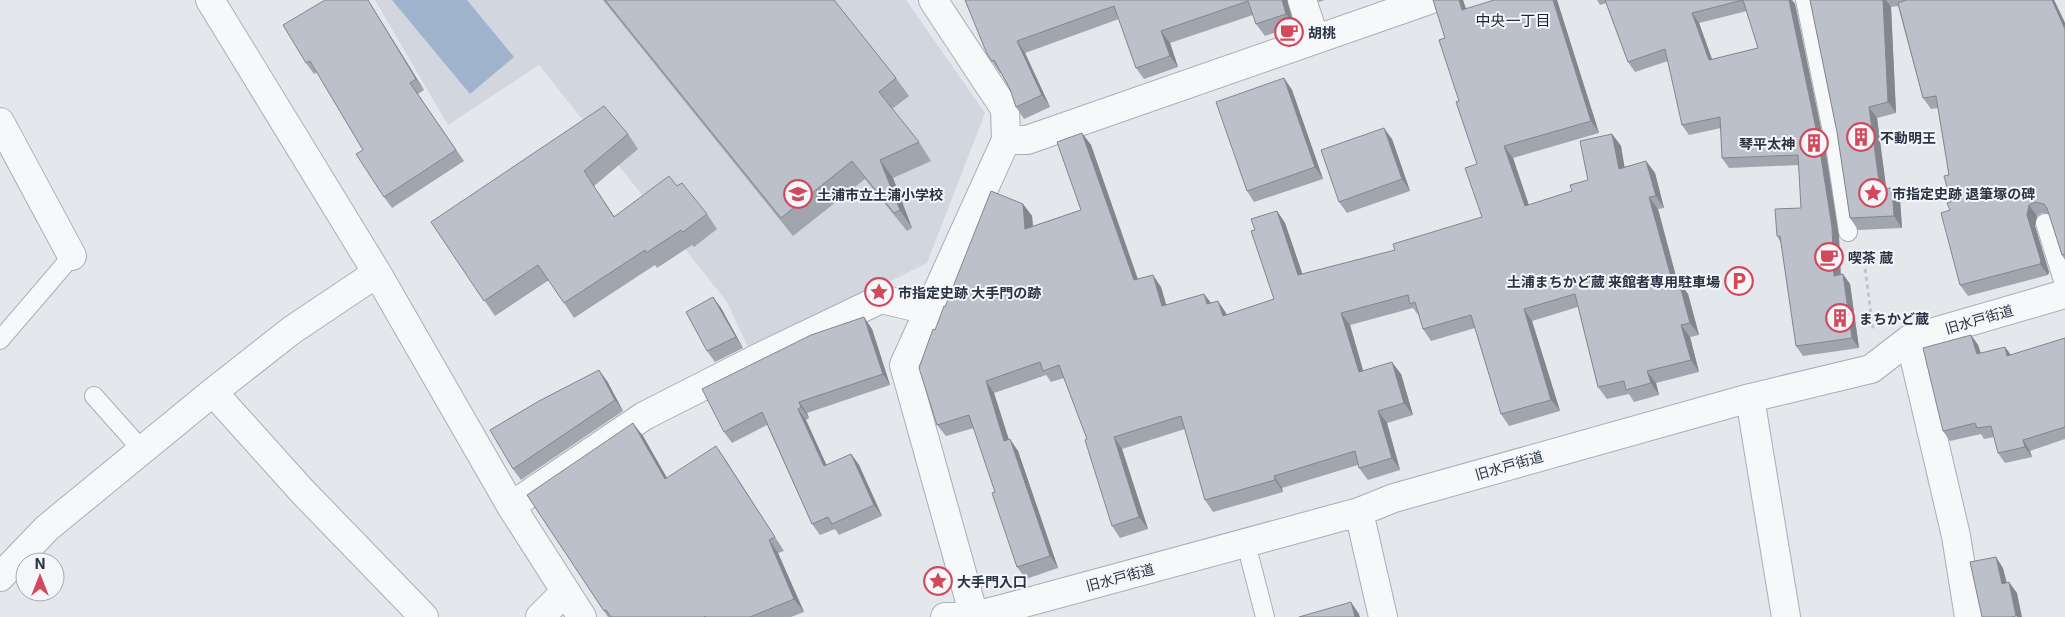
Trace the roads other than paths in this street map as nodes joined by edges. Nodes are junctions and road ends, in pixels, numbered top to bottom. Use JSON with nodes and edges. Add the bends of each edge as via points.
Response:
{"nodes":[{"id":1,"x":210,"y":0,"type":"edge"},
{"id":2,"x":933,"y":0,"type":"edge"},
{"id":3,"x":1302,"y":0,"type":"edge"},
{"id":4,"x":1429,"y":0,"type":"edge"},
{"id":5,"x":1805,"y":0,"type":"edge"},
{"id":6,"x":1315,"y":39,"type":"junction"},
{"id":7,"x":2,"y":130,"type":"edge"},
{"id":8,"x":1006,"y":140,"type":"junction"},
{"id":9,"x":2045,"y":223,"type":"edge"},
{"id":10,"x":1848,"y":232,"type":"edge"},
{"id":11,"x":72,"y":256,"type":"joint"},
{"id":12,"x":378,"y":274,"type":"junction"},
{"id":13,"x":2065,"y":287,"type":"edge"},
{"id":14,"x":2065,"y":294,"type":"edge"},
{"id":15,"x":928,"y":310,"type":"junction"},
{"id":16,"x":0,"y":340,"type":"edge"},
{"id":17,"x":1910,"y":340,"type":"junction"},
{"id":18,"x":213,"y":392,"type":"junction"},
{"id":19,"x":94,"y":396,"type":"dead end"},
{"id":20,"x":1750,"y":398,"type":"junction"},
{"id":21,"x":142,"y":450,"type":"junction"},
{"id":22,"x":511,"y":506,"type":"junction"},
{"id":23,"x":1359,"y":512,"type":"junction"},
{"id":24,"x":1250,"y":559,"type":"dead end"},
{"id":25,"x":0,"y":577,"type":"edge"},
{"id":26,"x":565,"y":592,"type":"junction"},
{"id":27,"x":1026,"y":610,"type":"edge"},
{"id":28,"x":974,"y":616,"type":"junction"},
{"id":29,"x":424,"y":617,"type":"edge"},
{"id":30,"x":540,"y":617,"type":"edge"},
{"id":31,"x":582,"y":617,"type":"edge"},
{"id":32,"x":945,"y":617,"type":"edge"},
{"id":33,"x":1265,"y":617,"type":"edge"},
{"id":34,"x":1383,"y":617,"type":"edge"},
{"id":35,"x":1786,"y":617,"type":"edge"},
{"id":36,"x":1969,"y":617,"type":"edge"}],
"edges":[{"from":1,"to":12,"type":"street"},
{"from":2,"to":8,"type":"street","via":[[1005,109]]},
{"from":3,"to":6,"type":"street"},
{"from":4,"to":6,"type":"street"},
{"from":5,"to":10,"type":"lane","via":[[1835,146]]},
{"from":6,"to":8,"type":"street","via":[[1027,140]]},
{"from":7,"to":11,"type":"street"},
{"from":8,"to":15,"type":"street"},
{"from":9,"to":13,"type":"lane"},
{"from":11,"to":16,"type":"lane"},
{"from":12,"to":18,"type":"street","via":[[292,330]]},
{"from":12,"to":22,"type":"street"},
{"from":14,"to":17,"type":"street","name":"旧水戸街道"},
{"from":15,"to":22,"type":"street","via":[[881,299],[644,416]]},
{"from":15,"to":28,"type":"street","via":[[904,365]]},
{"from":17,"to":20,"type":"street","name":"旧水戸街道","via":[[1871,369]]},
{"from":17,"to":36,"type":"street","via":[[1956,536]]},
{"from":18,"to":21,"type":"street"},
{"from":18,"to":29,"type":"street","via":[[302,491]]},
{"from":19,"to":21,"type":"lane"},
{"from":20,"to":23,"type":"street","name":"旧水戸街道","via":[[1394,498]]},
{"from":20,"to":35,"type":"street"},
{"from":21,"to":25,"type":"street","via":[[47,528]]},
{"from":22,"to":26,"type":"street"},
{"from":23,"to":27,"type":"street","name":"旧水戸街道"},
{"from":23,"to":34,"type":"street"},
{"from":24,"to":33,"type":"lane"},
{"from":26,"to":30,"type":"street"},
{"from":26,"to":31,"type":"street"},
{"from":27,"to":28,"type":"street","name":"旧水戸街道"},
{"from":28,"to":32,"type":"street","name":"旧水戸街道"}]}
